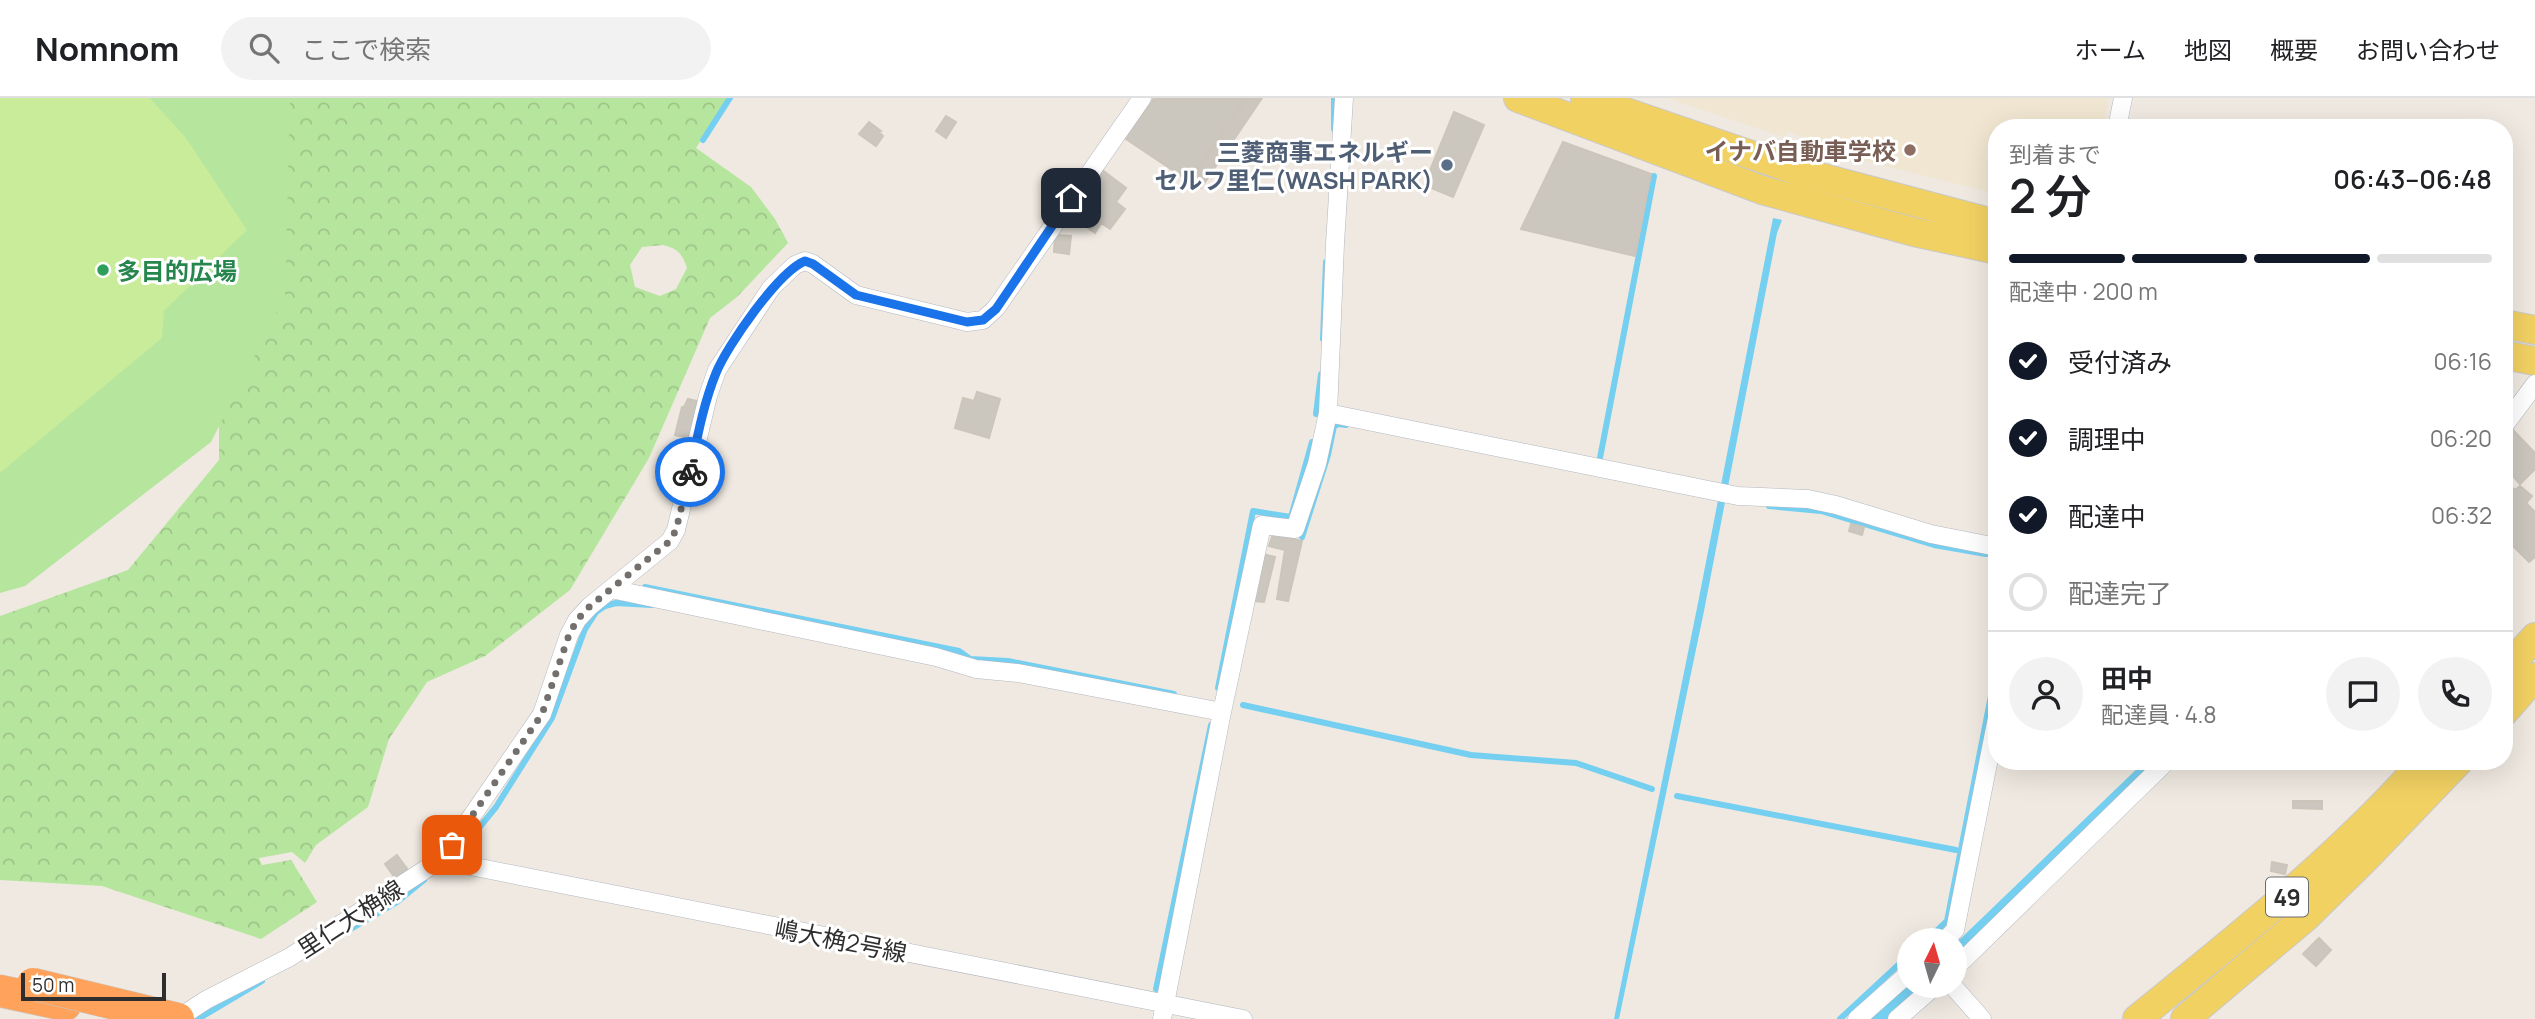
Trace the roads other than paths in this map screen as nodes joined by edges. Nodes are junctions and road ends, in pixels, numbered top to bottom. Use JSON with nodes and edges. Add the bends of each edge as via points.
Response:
{"nodes":[{"id":1,"x":1142,"y":98,"type":"edge"},
{"id":2,"x":1344,"y":98,"type":"edge"},
{"id":3,"x":1518,"y":98,"type":"edge"},
{"id":4,"x":1585,"y":98,"type":"edge"},
{"id":5,"x":2123,"y":98,"type":"edge"},
{"id":6,"x":2119,"y":119,"type":"edge"},
{"id":7,"x":1988,"y":222,"type":"edge"},
{"id":8,"x":1988,"y":248,"type":"edge"},
{"id":9,"x":2513,"y":326,"type":"edge"},
{"id":10,"x":2535,"y":330,"type":"edge"},
{"id":11,"x":2526,"y":365,"type":"edge"},
{"id":12,"x":2513,"y":401,"type":"edge"},
{"id":13,"x":1328,"y":413,"type":"junction"},
{"id":14,"x":1988,"y":545,"type":"edge"},
{"id":15,"x":611,"y":589,"type":"junction"},
{"id":16,"x":2535,"y":637,"type":"edge"},
{"id":17,"x":2524,"y":686,"type":"edge"},
{"id":18,"x":2513,"y":700,"type":"edge"},
{"id":19,"x":1222,"y":712,"type":"junction"},
{"id":20,"x":1988,"y":763,"type":"edge"},
{"id":21,"x":2158,"y":770,"type":"edge"},
{"id":22,"x":2416,"y":770,"type":"edge"},
{"id":23,"x":2450,"y":770,"type":"edge"},
{"id":24,"x":440,"y":860,"type":"junction"},
{"id":25,"x":1955,"y":928,"type":"edge"},
{"id":26,"x":1967,"y":956,"type":"edge"},
{"id":27,"x":0,"y":978,"type":"edge"},
{"id":28,"x":1897,"y":983,"type":"edge"},
{"id":29,"x":21,"y":991,"type":"edge"},
{"id":30,"x":1921,"y":998,"type":"edge"},
{"id":31,"x":1963,"y":998,"type":"edge"},
{"id":32,"x":1163,"y":1012,"type":"edge"},
{"id":33,"x":128,"y":1019,"type":"edge"},
{"id":34,"x":178,"y":1019,"type":"edge"},
{"id":35,"x":1243,"y":1019,"type":"edge"},
{"id":36,"x":1857,"y":1019,"type":"edge"},
{"id":37,"x":1897,"y":1019,"type":"edge"},
{"id":38,"x":1982,"y":1019,"type":"edge"},
{"id":39,"x":2137,"y":1019,"type":"edge"},
{"id":40,"x":2185,"y":1019,"type":"edge"}],
"edges":[{"from":1,"to":15,"type":"street","name":"里仁大桷線","via":[[996,309],[983,320],[967,322],[856,295],[813,264],[794,265],[771,288],[717,370],[670,541]]},
{"from":2,"to":13,"type":"street"},
{"from":3,"to":8,"type":"main road","via":[[1762,190]]},
{"from":4,"to":7,"type":"main road","via":[[1801,172]]},
{"from":5,"to":6,"type":"street"},
{"from":9,"to":10,"type":"main road"},
{"from":11,"to":12,"type":"street"},
{"from":13,"to":14,"type":"street","via":[[1738,496],[1808,499]]},
{"from":13,"to":19,"type":"street","via":[[1295,529],[1262,525]]},
{"from":15,"to":19,"type":"street","via":[[976,669]]},
{"from":15,"to":24,"type":"street","name":"里仁大桷線","via":[[577,620],[542,714]]},
{"from":16,"to":17,"type":"main road"},
{"from":17,"to":18,"type":"main road"},
{"from":19,"to":32,"type":"street"},
{"from":20,"to":25,"type":"street"},
{"from":21,"to":26,"type":"street"},
{"from":22,"to":39,"type":"main road","number":"49","via":[[2354,836],[2290,894]]},
{"from":23,"to":40,"type":"main road","number":"49","via":[[2306,917]]},
{"from":24,"to":32,"type":"street","name":"嶋大桷2号線"},
{"from":24,"to":34,"type":"street","name":"里仁大桷線","via":[[290,957]]},
{"from":27,"to":29,"type":"highway"},
{"from":28,"to":36,"type":"street"},
{"from":29,"to":33,"type":"highway"},
{"from":29,"to":34,"type":"highway","bridge":true},
{"from":30,"to":37,"type":"street"},
{"from":31,"to":38,"type":"street"},
{"from":32,"to":35,"type":"street","name":"嶋大桷2号線"}]}
